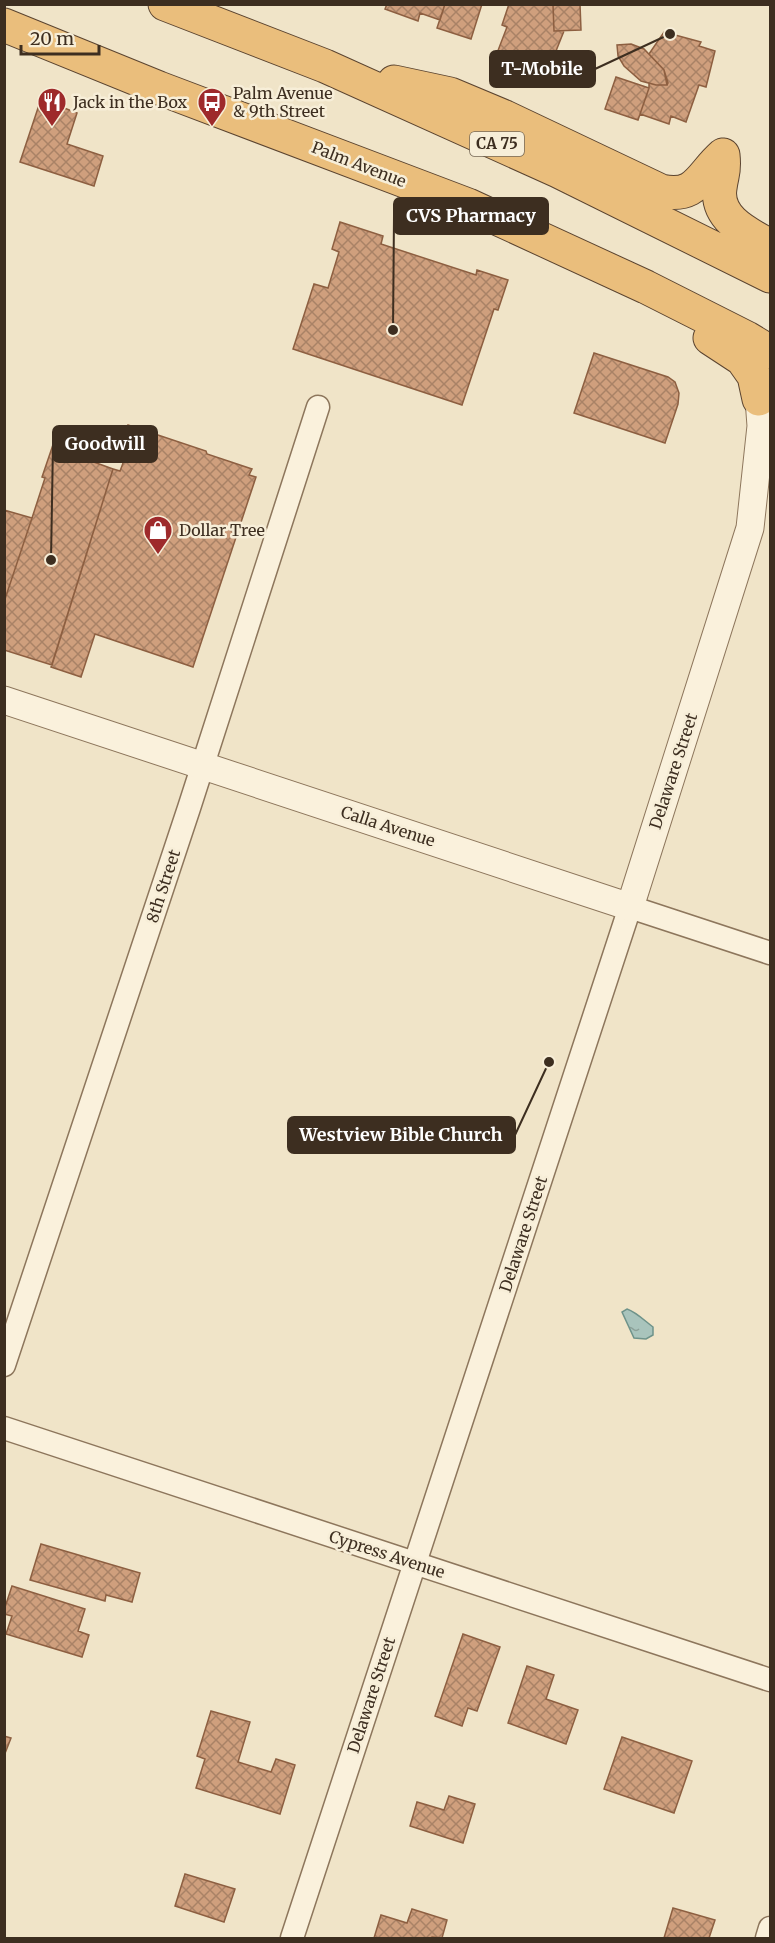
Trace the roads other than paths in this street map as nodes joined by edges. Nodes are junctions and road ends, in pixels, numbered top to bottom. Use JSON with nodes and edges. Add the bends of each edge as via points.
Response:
{"nodes":[{"id":1,"x":165,"y":4,"type":"edge"},
{"id":2,"x":4,"y":25,"type":"edge"},
{"id":3,"x":325,"y":66,"type":"junction"},
{"id":4,"x":771,"y":246,"type":"edge"},
{"id":5,"x":771,"y":276,"type":"edge"},
{"id":6,"x":646,"y":287,"type":"junction"},
{"id":7,"x":771,"y":352,"type":"edge"},
{"id":8,"x":759,"y":399,"type":"joint"},
{"id":9,"x":318,"y":407,"type":"dead end"},
{"id":10,"x":771,"y":501,"type":"edge"},
{"id":11,"x":750,"y":528,"type":"junction"},
{"id":12,"x":4,"y":700,"type":"edge"},
{"id":13,"x":203,"y":766,"type":"junction"},
{"id":14,"x":630,"y":907,"type":"junction"},
{"id":15,"x":771,"y":953,"type":"edge"},
{"id":16,"x":4,"y":1365,"type":"edge"},
{"id":17,"x":4,"y":1428,"type":"edge"},
{"id":18,"x":414,"y":1563,"type":"junction"},
{"id":19,"x":771,"y":1680,"type":"edge"},
{"id":20,"x":771,"y":1928,"type":"edge"},
{"id":21,"x":292,"y":1938,"type":"edge"},
{"id":22,"x":767,"y":1938,"type":"edge"}],
"edges":[{"from":1,"to":3,"type":"highway","number":"CA 75"},
{"from":2,"to":6,"type":"highway","name":"Palm Avenue","via":[[468,205]]},
{"from":3,"to":4,"type":"highway","via":[[450,94],[674,194],[690,190],[723,155],[725,171],[719,190],[723,211],[738,228]]},
{"from":3,"to":5,"type":"highway","number":"CA 75","via":[[558,171]]},
{"from":6,"to":7,"type":"highway","name":"Palm Avenue"},
{"from":6,"to":8,"type":"highway","via":[[685,322],[742,359],[754,376]]},
{"from":8,"to":11,"type":"street","name":"Delaware Street","via":[[761,426]]},
{"from":9,"to":13,"type":"street","name":"8th Street"},
{"from":10,"to":11,"type":"street","name":"Delaware Street"},
{"from":11,"to":14,"type":"street","name":"Delaware Street"},
{"from":12,"to":13,"type":"street","name":"Calla Avenue"},
{"from":13,"to":14,"type":"street","name":"Calla Avenue"},
{"from":13,"to":16,"type":"street","name":"8th Street"},
{"from":14,"to":15,"type":"street","name":"Calla Avenue"},
{"from":14,"to":18,"type":"street","name":"Delaware Street"},
{"from":17,"to":18,"type":"street","name":"Cypress Avenue"},
{"from":18,"to":19,"type":"street","name":"Cypress Avenue"},
{"from":18,"to":21,"type":"street","name":"Delaware Street"},
{"from":20,"to":22,"type":"street"}]}
